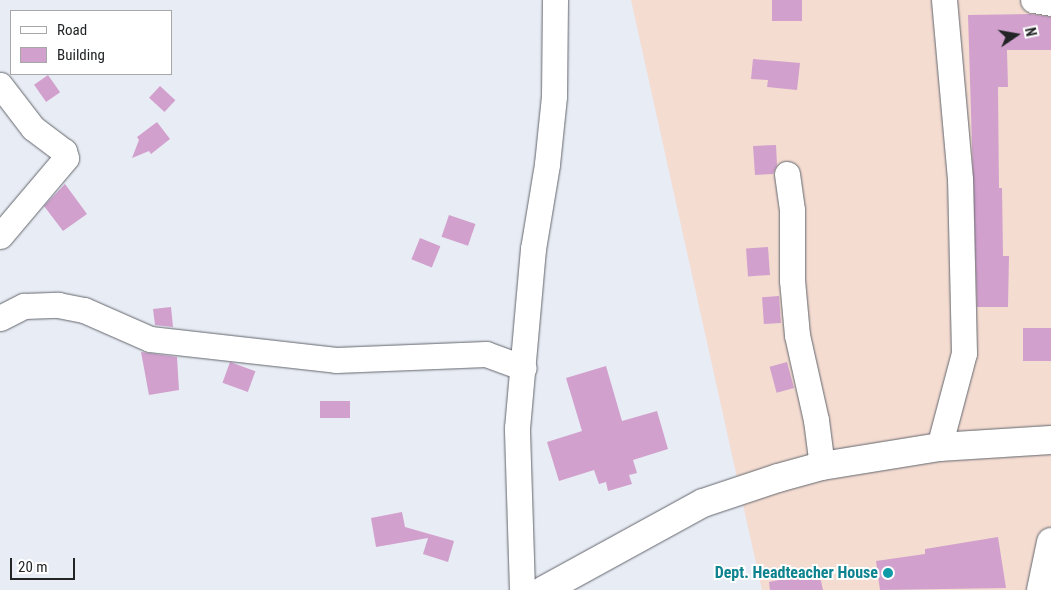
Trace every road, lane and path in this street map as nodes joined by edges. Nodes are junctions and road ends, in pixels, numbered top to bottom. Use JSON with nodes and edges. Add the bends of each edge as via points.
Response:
{"nodes":[{"id":1,"x":555,"y":0,"type":"edge"},
{"id":2,"x":944,"y":0,"type":"edge"},
{"id":3,"x":1033,"y":0,"type":"edge"},
{"id":4,"x":1051,"y":3,"type":"edge"},
{"id":5,"x":0,"y":85,"type":"edge"},
{"id":6,"x":787,"y":174,"type":"dead end"},
{"id":7,"x":0,"y":236,"type":"edge"},
{"id":8,"x":0,"y":318,"type":"edge"},
{"id":9,"x":524,"y":368,"type":"junction"},
{"id":10,"x":1051,"y":440,"type":"edge"},
{"id":11,"x":939,"y":447,"type":"junction"},
{"id":12,"x":822,"y":466,"type":"junction"},
{"id":13,"x":1051,"y":542,"type":"edge"},
{"id":14,"x":522,"y":590,"type":"edge"},
{"id":15,"x":544,"y":590,"type":"edge"},
{"id":16,"x":1041,"y":590,"type":"edge"}],
"edges":[{"from":1,"to":9,"type":"street","via":[[554,96],[533,250]]},
{"from":2,"to":11,"type":"street","via":[[960,179],[964,353]]},
{"from":3,"to":4,"type":"street"},
{"from":5,"to":7,"type":"street","via":[[33,128],[64,151],[66,158]]},
{"from":6,"to":12,"type":"street","via":[[792,210],[792,280],[797,335],[816,420]]},
{"from":8,"to":9,"type":"street","via":[[24,306],[58,305],[84,310],[150,339],[336,360],[486,354]]},
{"from":9,"to":14,"type":"street","via":[[516,428]]},
{"from":10,"to":11,"type":"street"},
{"from":11,"to":12,"type":"street"},
{"from":12,"to":15,"type":"street","via":[[703,503]]},
{"from":13,"to":16,"type":"street"}]}
